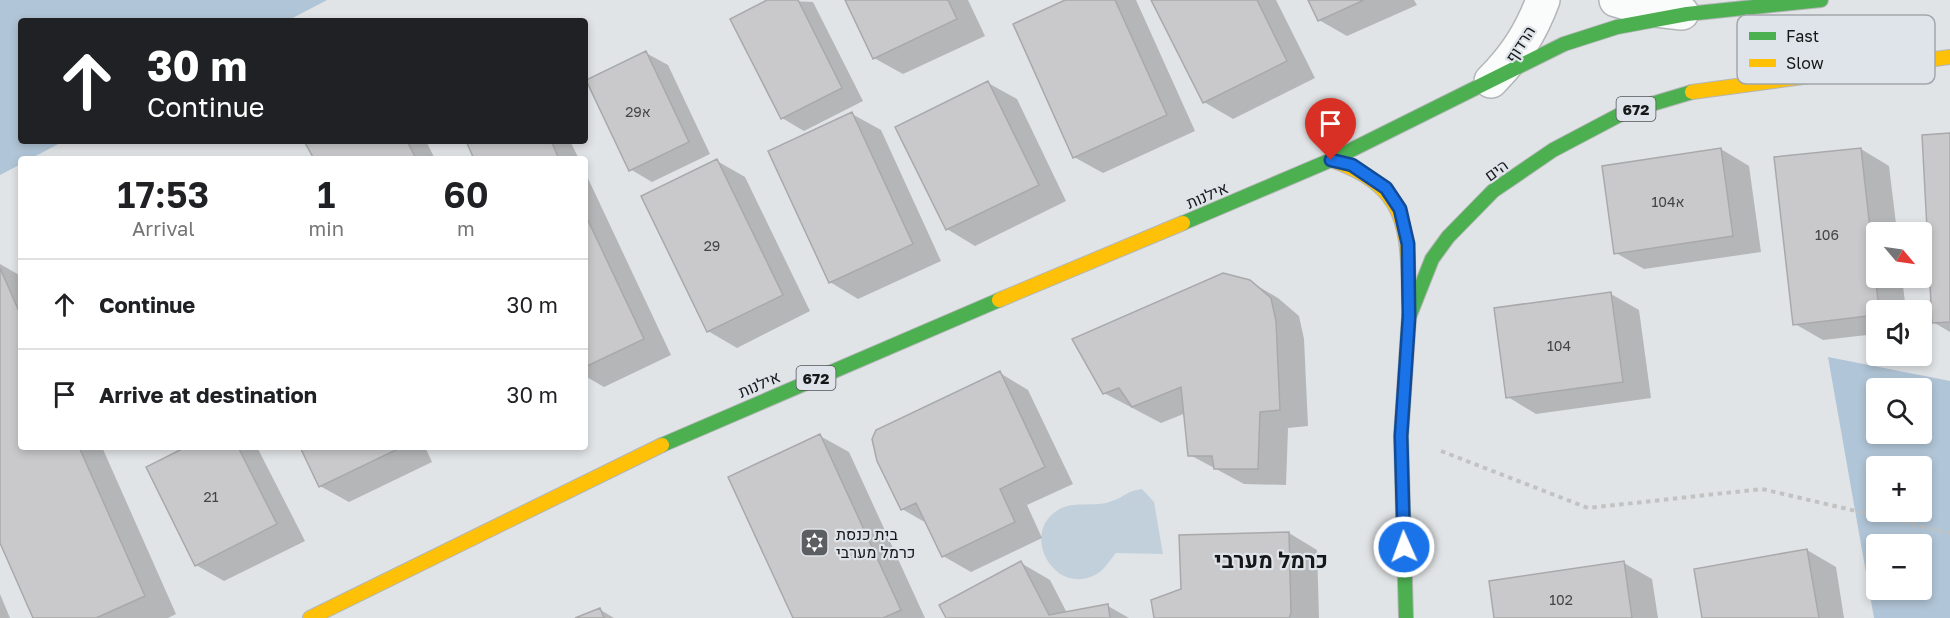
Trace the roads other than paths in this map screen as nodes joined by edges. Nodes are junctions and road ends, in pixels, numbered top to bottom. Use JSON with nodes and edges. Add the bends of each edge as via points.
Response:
{"nodes":[{"id":1,"x":1543,"y":0,"type":"edge"},
{"id":2,"x":1616,"y":0,"type":"edge"},
{"id":3,"x":1821,"y":0,"type":"edge"},
{"id":4,"x":1687,"y":14,"type":"junction"},
{"id":5,"x":1950,"y":57,"type":"edge"},
{"id":6,"x":1935,"y":59,"type":"edge"},
{"id":7,"x":1488,"y":83,"type":"junction"},
{"id":8,"x":1737,"y":84,"type":"edge"},
{"id":9,"x":1331,"y":160,"type":"junction"},
{"id":10,"x":1409,"y":317,"type":"junction"},
{"id":11,"x":310,"y":618,"type":"edge"},
{"id":12,"x":1406,"y":618,"type":"edge"}],
"edges":[{"from":1,"to":7,"type":"street","name":"הרדוף","via":[[1520,49]]},
{"from":2,"to":4,"type":"street"},
{"from":3,"to":4,"type":"main road","number":"672"},
{"from":4,"to":7,"type":"main road","number":"672","via":[[1617,27],[1564,44]]},
{"from":5,"to":6,"type":"main road","name":"הים","number":"672"},
{"from":7,"to":9,"type":"main road","number":"672"},
{"from":8,"to":10,"type":"main road","name":"הים","number":"672","via":[[1704,88],[1625,112],[1553,150],[1493,191],[1432,259]]},
{"from":9,"to":10,"type":"main road","via":[[1352,165],[1371,176],[1386,188],[1400,209],[1408,244]]},
{"from":9,"to":11,"type":"main road","name":"אילנות","number":"672","via":[[690,431]]},
{"from":10,"to":12,"type":"main road","name":"הים","number":"672","via":[[1401,436]]}]}
